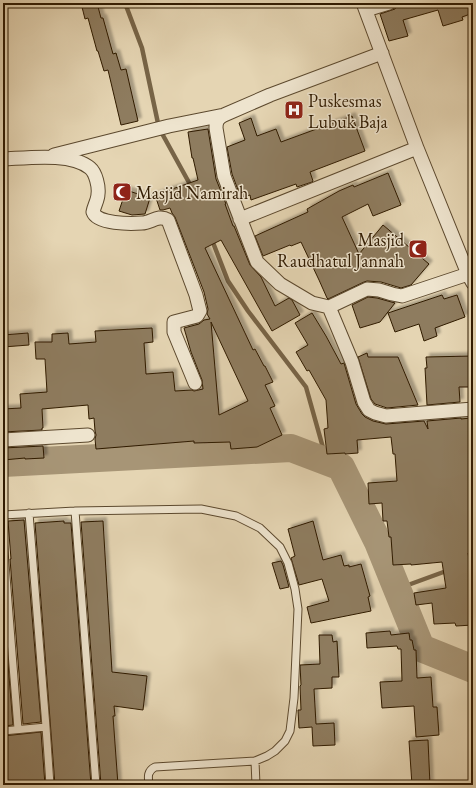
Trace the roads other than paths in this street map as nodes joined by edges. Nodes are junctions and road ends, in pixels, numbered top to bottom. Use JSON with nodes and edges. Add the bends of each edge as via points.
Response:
{"nodes":[{"id":1,"x":389,"y":3,"type":"edge"},
{"id":2,"x":364,"y":7,"type":"edge"},
{"id":3,"x":382,"y":53,"type":"junction"},
{"id":4,"x":224,"y":115,"type":"junction"},
{"id":5,"x":417,"y":148,"type":"junction"},
{"id":6,"x":47,"y":157,"type":"junction"},
{"id":7,"x":3,"y":159,"type":"edge"},
{"id":8,"x":240,"y":219,"type":"junction"},
{"id":9,"x":471,"y":278,"type":"edge"},
{"id":10,"x":329,"y":307,"type":"junction"},
{"id":11,"x":195,"y":383,"type":"dead end"},
{"id":12,"x":473,"y":409,"type":"edge"},
{"id":13,"x":88,"y":435,"type":"dead end"},
{"id":14,"x":3,"y":440,"type":"edge"},
{"id":15,"x":76,"y":511,"type":"junction"},
{"id":16,"x":29,"y":513,"type":"junction"},
{"id":17,"x":3,"y":515,"type":"edge"},
{"id":18,"x":3,"y":538,"type":"edge"},
{"id":19,"x":46,"y":727,"type":"junction"},
{"id":20,"x":18,"y":729,"type":"junction"},
{"id":21,"x":3,"y":730,"type":"edge"},
{"id":22,"x":255,"y":761,"type":"junction"},
{"id":23,"x":50,"y":785,"type":"edge"},
{"id":24,"x":96,"y":785,"type":"edge"},
{"id":25,"x":149,"y":785,"type":"edge"},
{"id":26,"x":256,"y":785,"type":"edge"}],
"edges":[{"from":1,"to":2,"type":"street"},
{"from":2,"to":3,"type":"street"},
{"from":3,"to":4,"type":"street"},
{"from":3,"to":5,"type":"street"},
{"from":4,"to":6,"type":"street"},
{"from":4,"to":8,"type":"street","via":[[216,122],[217,135],[224,176]]},
{"from":5,"to":8,"type":"street"},
{"from":5,"to":9,"type":"street"},
{"from":6,"to":7,"type":"street"},
{"from":6,"to":11,"type":"street","via":[[82,163],[94,172],[98,194],[93,212],[97,218],[110,222],[143,224],[160,218],[168,220],[200,309],[198,316],[174,322],[174,332]]},
{"from":8,"to":10,"type":"street","via":[[257,262],[280,284],[312,303]]},
{"from":9,"to":10,"type":"street","via":[[402,296],[367,289]]},
{"from":10,"to":12,"type":"street","via":[[352,362],[364,402],[375,414],[386,416]]},
{"from":13,"to":14,"type":"street"},
{"from":15,"to":16,"type":"lane"},
{"from":15,"to":22,"type":"lane","via":[[208,511],[236,516],[260,528],[280,547],[288,563],[298,609],[294,698],[290,731],[286,741],[275,751]]},
{"from":15,"to":24,"type":"lane"},
{"from":16,"to":17,"type":"lane"},
{"from":16,"to":19,"type":"lane"},
{"from":18,"to":20,"type":"lane"},
{"from":19,"to":20,"type":"lane"},
{"from":19,"to":23,"type":"lane"},
{"from":20,"to":21,"type":"lane"},
{"from":22,"to":25,"type":"lane","via":[[155,767],[149,772]]},
{"from":22,"to":26,"type":"lane"}]}
